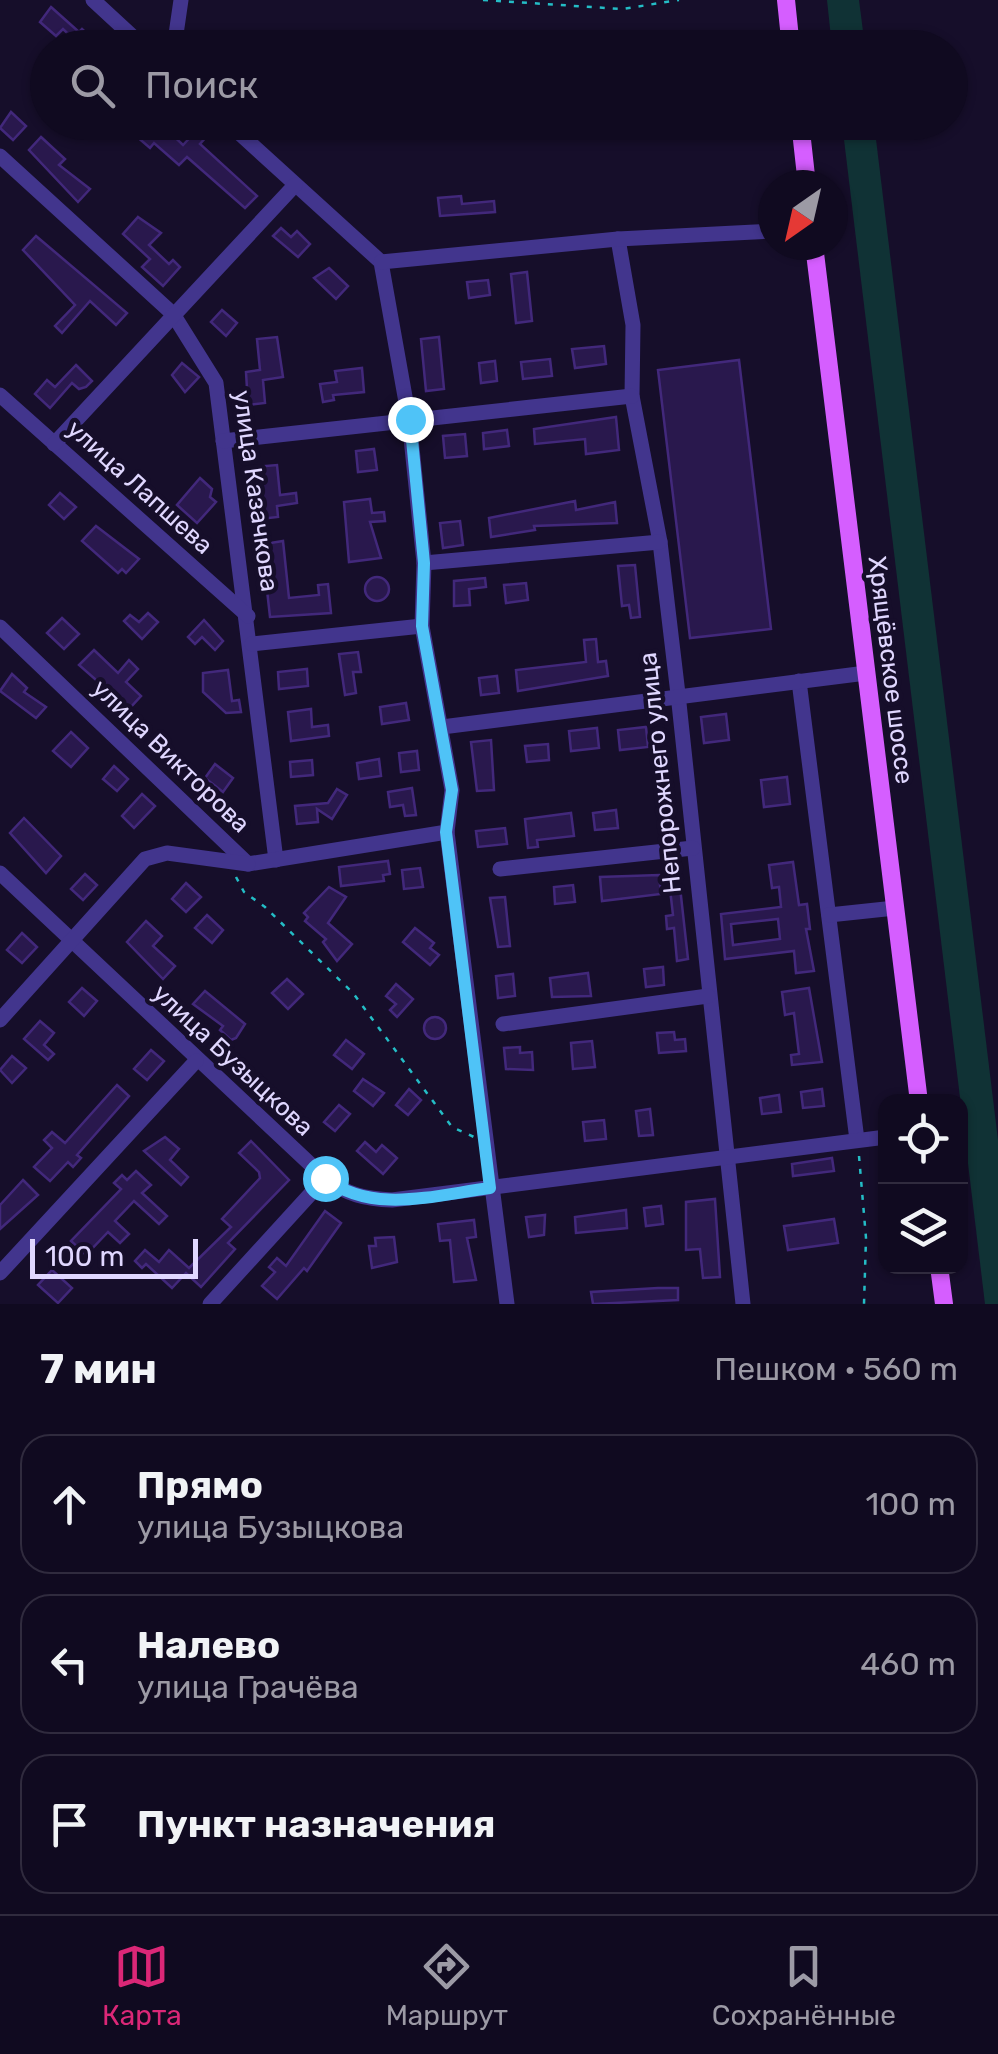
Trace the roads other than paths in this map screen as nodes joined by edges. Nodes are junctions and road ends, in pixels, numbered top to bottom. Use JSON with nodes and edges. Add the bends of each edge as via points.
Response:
{"nodes":[{"id":1,"x":93,"y":0,"type":"edge"},
{"id":2,"x":180,"y":0,"type":"edge"},
{"id":3,"x":786,"y":0,"type":"edge"},
{"id":4,"x":126,"y":30,"type":"edge"},
{"id":5,"x":176,"y":30,"type":"edge"},
{"id":6,"x":789,"y":30,"type":"edge"},
{"id":7,"x":247,"y":140,"type":"edge"},
{"id":8,"x":802,"y":140,"type":"edge"},
{"id":9,"x":0,"y":156,"type":"edge"},
{"id":10,"x":805,"y":170,"type":"edge"},
{"id":11,"x":295,"y":184,"type":"junction"},
{"id":12,"x":758,"y":232,"type":"edge"},
{"id":13,"x":618,"y":239,"type":"junction"},
{"id":14,"x":816,"y":260,"type":"edge"},
{"id":15,"x":381,"y":262,"type":"junction"},
{"id":16,"x":173,"y":314,"type":"junction"},
{"id":17,"x":0,"y":395,"type":"edge"},
{"id":18,"x":632,"y":396,"type":"junction"},
{"id":19,"x":410,"y":419,"type":"junction"},
{"id":20,"x":223,"y":441,"type":"junction"},
{"id":21,"x":54,"y":444,"type":"junction"},
{"id":22,"x":660,"y":542,"type":"junction"},
{"id":23,"x":424,"y":563,"type":"junction"},
{"id":24,"x":248,"y":616,"type":"junction"},
{"id":25,"x":422,"y":626,"type":"junction"},
{"id":26,"x":0,"y":627,"type":"edge"},
{"id":27,"x":252,"y":644,"type":"junction"},
{"id":28,"x":866,"y":673,"type":"junction"},
{"id":29,"x":800,"y":681,"type":"junction"},
{"id":30,"x":678,"y":694,"type":"junction"},
{"id":31,"x":442,"y":727,"type":"junction"},
{"id":32,"x":446,"y":832,"type":"junction"},
{"id":33,"x":693,"y":848,"type":"junction"},
{"id":34,"x":276,"y":860,"type":"junction"},
{"id":35,"x":241,"y":863,"type":"junction"},
{"id":36,"x":500,"y":868,"type":"dead end"},
{"id":37,"x":0,"y":874,"type":"edge"},
{"id":38,"x":896,"y":908,"type":"junction"},
{"id":39,"x":829,"y":915,"type":"junction"},
{"id":40,"x":70,"y":942,"type":"junction"},
{"id":41,"x":708,"y":996,"type":"junction"},
{"id":42,"x":0,"y":1020,"type":"edge"},
{"id":43,"x":503,"y":1024,"type":"dead end"},
{"id":44,"x":196,"y":1062,"type":"junction"},
{"id":45,"x":918,"y":1094,"type":"edge"},
{"id":46,"x":878,"y":1138,"type":"edge"},
{"id":47,"x":857,"y":1140,"type":"junction"},
{"id":48,"x":726,"y":1159,"type":"junction"},
{"id":49,"x":325,"y":1178,"type":"junction"},
{"id":50,"x":490,"y":1188,"type":"junction"},
{"id":51,"x":0,"y":1273,"type":"edge"},
{"id":52,"x":941,"y":1274,"type":"edge"},
{"id":53,"x":210,"y":1304,"type":"edge"},
{"id":54,"x":507,"y":1304,"type":"edge"},
{"id":55,"x":743,"y":1304,"type":"edge"},
{"id":56,"x":944,"y":1304,"type":"edge"}],
"edges":[{"from":1,"to":4,"type":"street"},
{"from":2,"to":5,"type":"street"},
{"from":3,"to":6,"type":"main road"},
{"from":7,"to":11,"type":"street"},
{"from":8,"to":10,"type":"main road"},
{"from":9,"to":16,"type":"street","name":"улица Казачкова"},
{"from":11,"to":15,"type":"street"},
{"from":11,"to":16,"type":"street"},
{"from":12,"to":13,"type":"street"},
{"from":13,"to":15,"type":"street"},
{"from":13,"to":18,"type":"street","name":"Непорожнего улица","via":[[633,325]]},
{"from":14,"to":28,"type":"main road","name":"Хрящёвское шоссе"},
{"from":15,"to":19,"type":"street"},
{"from":16,"to":20,"type":"street","name":"улица Казачкова","via":[[216,384]]},
{"from":16,"to":21,"type":"street"},
{"from":17,"to":21,"type":"street","name":"улица Лапшева"},
{"from":18,"to":19,"type":"street"},
{"from":18,"to":22,"type":"street","name":"Непорожнего улица"},
{"from":19,"to":20,"type":"street"},
{"from":19,"to":23,"type":"street"},
{"from":20,"to":24,"type":"street","name":"улица Казачкова"},
{"from":21,"to":24,"type":"street","name":"улица Лапшева"},
{"from":22,"to":23,"type":"street"},
{"from":22,"to":30,"type":"street","name":"Непорожнего улица"},
{"from":23,"to":25,"type":"street"},
{"from":24,"to":27,"type":"street","name":"улица Казачкова"},
{"from":25,"to":27,"type":"street"},
{"from":25,"to":31,"type":"street"},
{"from":26,"to":35,"type":"street","name":"улица Викторова"},
{"from":27,"to":34,"type":"street","name":"улица Казачкова"},
{"from":28,"to":29,"type":"street"},
{"from":28,"to":38,"type":"main road","name":"Хрящёвское шоссе"},
{"from":29,"to":30,"type":"street"},
{"from":29,"to":39,"type":"street"},
{"from":30,"to":31,"type":"street"},
{"from":30,"to":33,"type":"street","name":"Непорожнего улица"},
{"from":31,"to":32,"type":"street","via":[[452,790]]},
{"from":32,"to":34,"type":"street","name":"улица Викторова"},
{"from":32,"to":50,"type":"street"},
{"from":33,"to":36,"type":"street"},
{"from":33,"to":41,"type":"street","name":"Непорожнего улица"},
{"from":34,"to":35,"type":"street","name":"улица Викторова"},
{"from":35,"to":40,"type":"street","via":[[167,853],[145,859]]},
{"from":37,"to":40,"type":"street","name":"улица Бузыцкова"},
{"from":38,"to":39,"type":"street"},
{"from":38,"to":45,"type":"main road","name":"Хрящёвское шоссе"},
{"from":39,"to":47,"type":"street"},
{"from":40,"to":42,"type":"street"},
{"from":40,"to":44,"type":"street","name":"улица Бузыцкова"},
{"from":41,"to":43,"type":"street"},
{"from":41,"to":48,"type":"street","name":"Непорожнего улица"},
{"from":44,"to":49,"type":"street","name":"улица Бузыцкова"},
{"from":44,"to":51,"type":"street"},
{"from":46,"to":47,"type":"street","name":"улица Бузыцкова"},
{"from":47,"to":48,"type":"street","name":"улица Бузыцкова"},
{"from":48,"to":50,"type":"street","name":"улица Бузыцкова"},
{"from":48,"to":55,"type":"street","name":"Непорожнего улица"},
{"from":49,"to":50,"type":"street","name":"улица Бузыцкова","via":[[365,1199]]},
{"from":49,"to":53,"type":"street"},
{"from":50,"to":54,"type":"street"},
{"from":52,"to":56,"type":"main road"}]}
